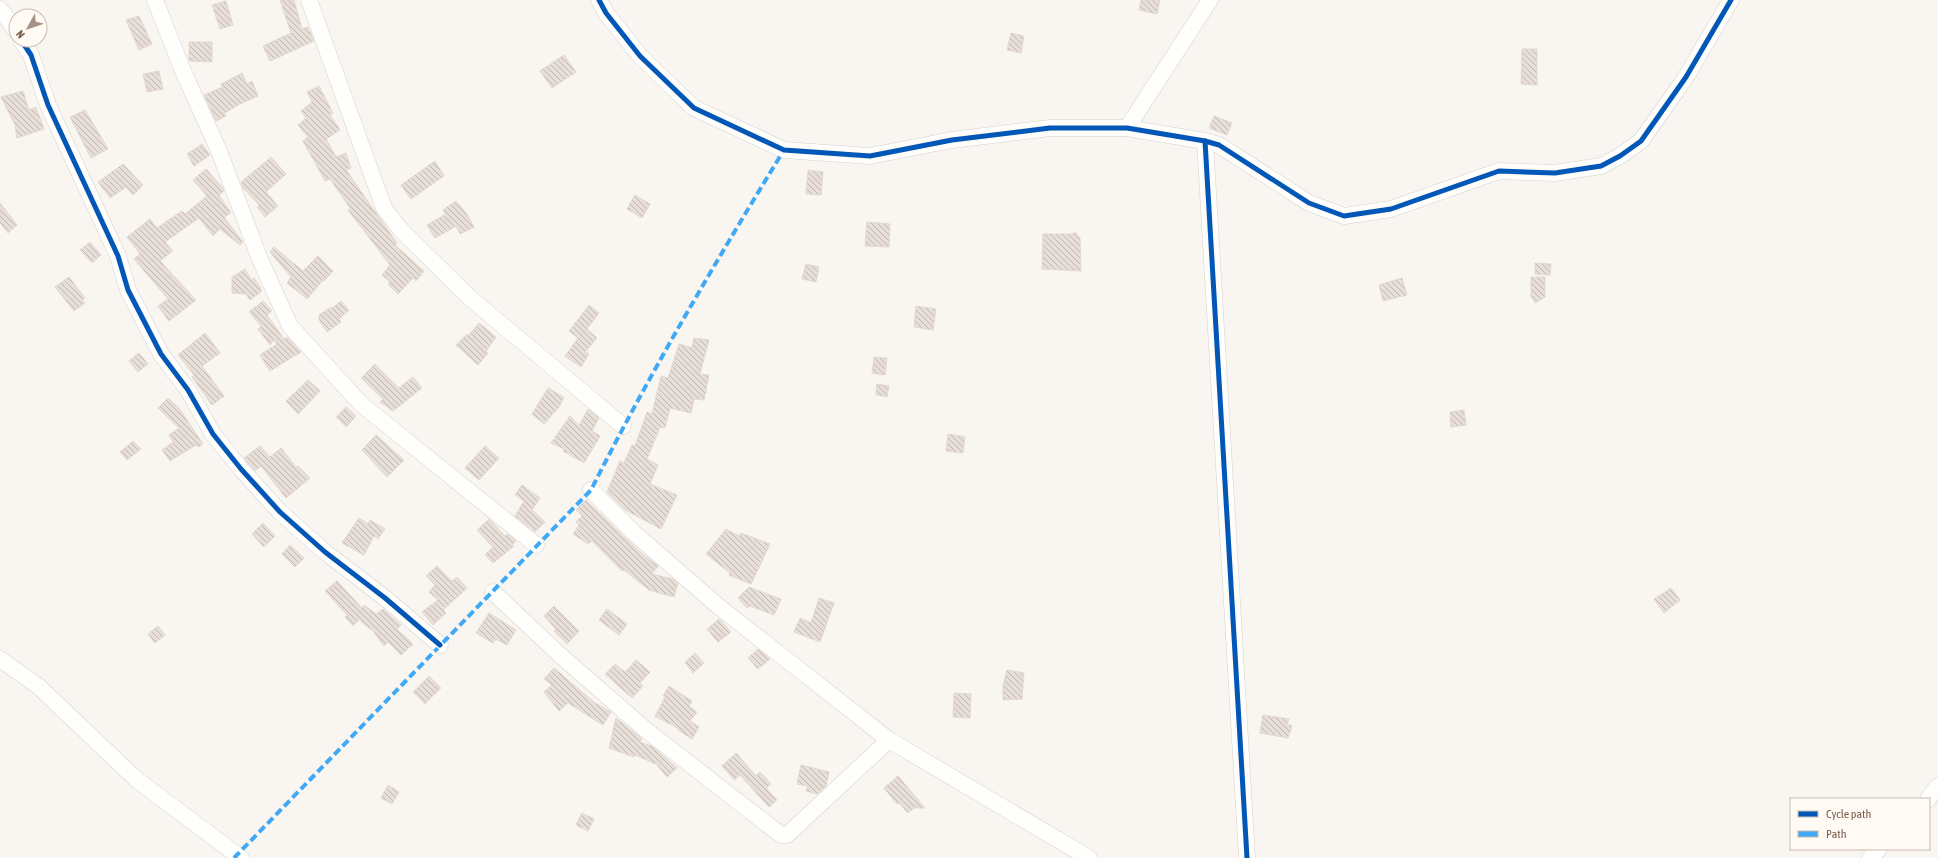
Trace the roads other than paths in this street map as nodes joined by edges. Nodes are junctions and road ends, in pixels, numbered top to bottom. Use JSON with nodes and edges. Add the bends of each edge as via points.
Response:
{"nodes":[{"id":1,"x":156,"y":0,"type":"edge"},
{"id":2,"x":310,"y":0,"type":"edge"},
{"id":3,"x":599,"y":0,"type":"edge"},
{"id":4,"x":1210,"y":0,"type":"edge"},
{"id":5,"x":1731,"y":0,"type":"edge"},
{"id":6,"x":0,"y":9,"type":"edge"},
{"id":7,"x":8,"y":20,"type":"edge"},
{"id":8,"x":27,"y":48,"type":"edge"},
{"id":9,"x":1127,"y":128,"type":"junction"},
{"id":10,"x":1205,"y":141,"type":"junction"},
{"id":11,"x":623,"y":426,"type":"dead end"},
{"id":12,"x":591,"y":490,"type":"dead end"},
{"id":13,"x":536,"y":545,"type":"dead end"},
{"id":14,"x":493,"y":592,"type":"dead end"},
{"id":15,"x":440,"y":646,"type":"dead end"},
{"id":16,"x":0,"y":659,"type":"edge"},
{"id":17,"x":889,"y":740,"type":"junction"},
{"id":18,"x":1938,"y":786,"type":"edge"},
{"id":19,"x":1929,"y":798,"type":"edge"},
{"id":20,"x":1878,"y":850,"type":"edge"},
{"id":21,"x":241,"y":858,"type":"edge"},
{"id":22,"x":1089,"y":858,"type":"edge"},
{"id":23,"x":1247,"y":858,"type":"edge"},
{"id":24,"x":1870,"y":858,"type":"edge"}],
"edges":[{"from":1,"to":13,"type":"street","via":[[183,71],[219,151],[259,257],[290,326],[361,404]]},
{"from":2,"to":11,"type":"street","via":[[384,208],[400,229],[470,298]]},
{"from":3,"to":9,"type":"street","via":[[606,13],[640,56],[694,108],[784,150],[870,156],[952,140],[1050,128]]},
{"from":4,"to":9,"type":"street"},
{"from":5,"to":10,"type":"street","via":[[1686,77],[1641,141],[1601,166],[1555,174],[1499,171],[1391,209],[1344,216],[1308,203],[1219,145]]},
{"from":6,"to":7,"type":"street"},
{"from":8,"to":15,"type":"street","via":[[48,104],[118,256],[128,290],[161,354],[188,390],[213,434],[280,512],[324,552],[385,598]]},
{"from":9,"to":10,"type":"street"},
{"from":10,"to":23,"type":"street"},
{"from":12,"to":17,"type":"street","via":[[632,532],[718,606]]},
{"from":14,"to":17,"type":"street","via":[[646,730],[781,835],[787,834]]},
{"from":16,"to":21,"type":"street","via":[[38,686],[136,780]]},
{"from":17,"to":22,"type":"street"},
{"from":18,"to":19,"type":"street"},
{"from":20,"to":24,"type":"street"}]}
